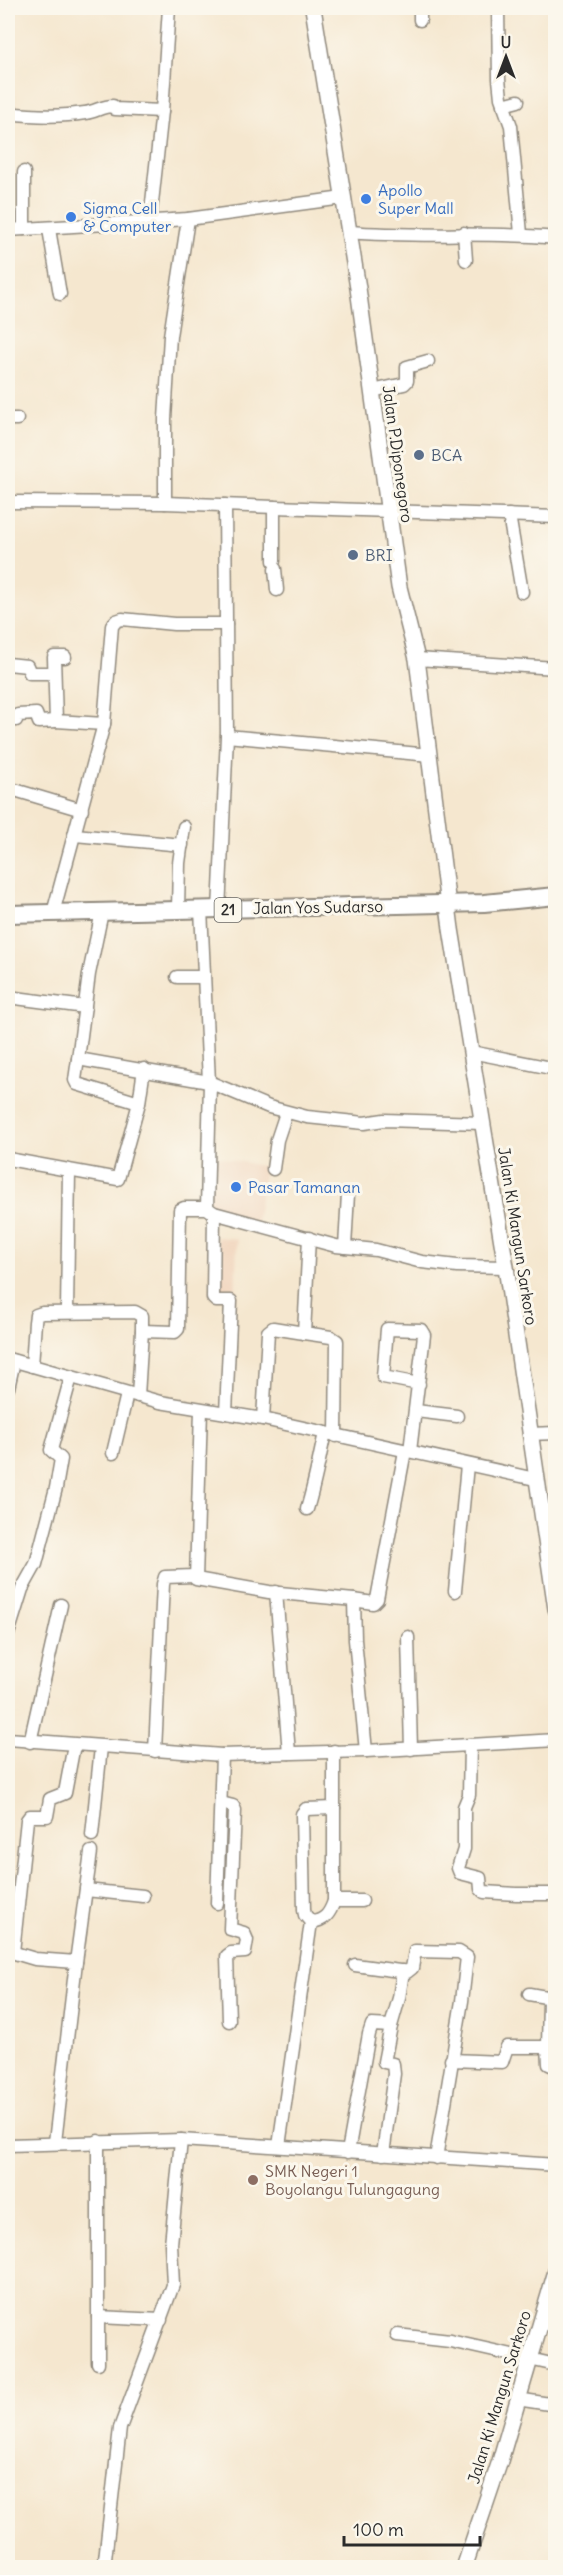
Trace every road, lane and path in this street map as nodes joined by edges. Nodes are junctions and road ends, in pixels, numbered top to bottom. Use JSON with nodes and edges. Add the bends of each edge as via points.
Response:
{"nodes":[{"id":1,"x":170,"y":8,"type":"edge"},
{"id":2,"x":313,"y":8,"type":"edge"},
{"id":3,"x":498,"y":8,"type":"edge"},
{"id":4,"x":518,"y":101,"type":"dead end"},
{"id":5,"x":503,"y":105,"type":"junction"},
{"id":6,"x":162,"y":111,"type":"junction"},
{"id":7,"x":8,"y":112,"type":"edge"},
{"id":8,"x":24,"y":172,"type":"dead end"},
{"id":9,"x":343,"y":198,"type":"junction"},
{"id":10,"x":189,"y":219,"type":"junction"},
{"id":11,"x":150,"y":221,"type":"junction"},
{"id":12,"x":24,"y":229,"type":"junction"},
{"id":13,"x":49,"y":229,"type":"junction"},
{"id":14,"x":8,"y":230,"type":"edge"},
{"id":15,"x":349,"y":232,"type":"junction"},
{"id":16,"x":465,"y":233,"type":"junction"},
{"id":17,"x":521,"y":234,"type":"junction"},
{"id":18,"x":555,"y":238,"type":"edge"},
{"id":19,"x":466,"y":260,"type":"dead end"},
{"id":20,"x":60,"y":294,"type":"dead end"},
{"id":21,"x":428,"y":361,"type":"dead end"},
{"id":22,"x":372,"y":391,"type":"junction"},
{"id":23,"x":8,"y":502,"type":"edge"},
{"id":24,"x":165,"y":503,"type":"junction"},
{"id":25,"x":225,"y":505,"type":"junction"},
{"id":26,"x":274,"y":507,"type":"junction"},
{"id":27,"x":388,"y":513,"type":"junction"},
{"id":28,"x":509,"y":515,"type":"junction"},
{"id":29,"x":555,"y":517,"type":"edge"},
{"id":30,"x":277,"y":590,"type":"dead end"},
{"id":31,"x":522,"y":592,"type":"dead end"},
{"id":32,"x":226,"y":624,"type":"junction"},
{"id":33,"x":65,"y":657,"type":"dead end"},
{"id":34,"x":417,"y":659,"type":"junction"},
{"id":35,"x":8,"y":664,"type":"edge"},
{"id":36,"x":555,"y":668,"type":"edge"},
{"id":37,"x":54,"y":673,"type":"junction"},
{"id":38,"x":8,"y":720,"type":"edge"},
{"id":39,"x":56,"y":721,"type":"junction"},
{"id":40,"x":104,"y":724,"type":"junction"},
{"id":41,"x":228,"y":736,"type":"junction"},
{"id":42,"x":430,"y":755,"type":"junction"},
{"id":43,"x":8,"y":788,"type":"edge"},
{"id":44,"x":82,"y":810,"type":"junction"},
{"id":45,"x":184,"y":827,"type":"dead end"},
{"id":46,"x":75,"y":835,"type":"junction"},
{"id":47,"x":182,"y":845,"type":"junction"},
{"id":48,"x":555,"y":896,"type":"edge"},
{"id":49,"x":448,"y":904,"type":"junction"},
{"id":50,"x":178,"y":909,"type":"junction"},
{"id":51,"x":201,"y":909,"type":"junction"},
{"id":52,"x":219,"y":910,"type":"junction"},
{"id":53,"x":102,"y":912,"type":"junction"},
{"id":54,"x":53,"y":913,"type":"junction"},
{"id":55,"x":8,"y":914,"type":"edge"},
{"id":56,"x":204,"y":976,"type":"junction"},
{"id":57,"x":177,"y":977,"type":"dead end"},
{"id":58,"x":8,"y":997,"type":"edge"},
{"id":59,"x":84,"y":1007,"type":"junction"},
{"id":60,"x":471,"y":1052,"type":"junction"},
{"id":61,"x":78,"y":1059,"type":"junction"},
{"id":62,"x":144,"y":1069,"type":"junction"},
{"id":63,"x":555,"y":1069,"type":"edge"},
{"id":64,"x":210,"y":1082,"type":"junction"},
{"id":65,"x":139,"y":1103,"type":"junction"},
{"id":66,"x":286,"y":1113,"type":"junction"},
{"id":67,"x":482,"y":1123,"type":"junction"},
{"id":68,"x":8,"y":1159,"type":"edge"},
{"id":69,"x":273,"y":1169,"type":"dead end"},
{"id":70,"x":69,"y":1171,"type":"junction"},
{"id":71,"x":348,"y":1194,"type":"dead end"},
{"id":72,"x":211,"y":1211,"type":"junction"},
{"id":73,"x":309,"y":1238,"type":"junction"},
{"id":74,"x":345,"y":1247,"type":"junction"},
{"id":75,"x":506,"y":1267,"type":"junction"},
{"id":76,"x":67,"y":1311,"type":"junction"},
{"id":77,"x":142,"y":1331,"type":"junction"},
{"id":78,"x":304,"y":1333,"type":"junction"},
{"id":79,"x":11,"y":1360,"type":"edge"},
{"id":80,"x":32,"y":1366,"type":"junction"},
{"id":81,"x":71,"y":1377,"type":"junction"},
{"id":82,"x":419,"y":1384,"type":"junction"},
{"id":83,"x":8,"y":1388,"type":"edge"},
{"id":84,"x":132,"y":1395,"type":"junction"},
{"id":85,"x":201,"y":1410,"type":"junction"},
{"id":86,"x":416,"y":1411,"type":"junction"},
{"id":87,"x":226,"y":1413,"type":"junction"},
{"id":88,"x":457,"y":1416,"type":"dead end"},
{"id":89,"x":263,"y":1419,"type":"junction"},
{"id":90,"x":555,"y":1433,"type":"edge"},
{"id":91,"x":330,"y":1434,"type":"junction"},
{"id":92,"x":529,"y":1434,"type":"junction"},
{"id":93,"x":407,"y":1451,"type":"junction"},
{"id":94,"x":113,"y":1453,"type":"dead end"},
{"id":95,"x":467,"y":1465,"type":"junction"},
{"id":96,"x":535,"y":1479,"type":"junction"},
{"id":97,"x":308,"y":1509,"type":"dead end"},
{"id":98,"x":194,"y":1576,"type":"junction"},
{"id":99,"x":455,"y":1591,"type":"dead end"},
{"id":100,"x":276,"y":1592,"type":"junction"},
{"id":101,"x":354,"y":1600,"type":"junction"},
{"id":102,"x":61,"y":1605,"type":"dead end"},
{"id":103,"x":555,"y":1610,"type":"edge"},
{"id":104,"x":8,"y":1634,"type":"edge"},
{"id":105,"x":408,"y":1637,"type":"dead end"},
{"id":106,"x":8,"y":1738,"type":"edge"},
{"id":107,"x":555,"y":1740,"type":"edge"},
{"id":108,"x":30,"y":1742,"type":"junction"},
{"id":109,"x":74,"y":1745,"type":"junction"},
{"id":110,"x":470,"y":1745,"type":"junction"},
{"id":111,"x":101,"y":1747,"type":"junction"},
{"id":112,"x":411,"y":1749,"type":"junction"},
{"id":113,"x":155,"y":1751,"type":"junction"},
{"id":114,"x":334,"y":1751,"type":"junction"},
{"id":115,"x":366,"y":1751,"type":"junction"},
{"id":116,"x":289,"y":1753,"type":"junction"},
{"id":117,"x":222,"y":1755,"type":"junction"},
{"id":118,"x":221,"y":1803,"type":"junction"},
{"id":119,"x":334,"y":1808,"type":"junction"},
{"id":120,"x":92,"y":1835,"type":"dead end"},
{"id":121,"x":91,"y":1852,"type":"dead end"},
{"id":122,"x":86,"y":1890,"type":"junction"},
{"id":123,"x":555,"y":1894,"type":"edge"},
{"id":124,"x":143,"y":1896,"type":"dead end"},
{"id":125,"x":334,"y":1900,"type":"junction"},
{"id":126,"x":362,"y":1901,"type":"dead end"},
{"id":127,"x":217,"y":1903,"type":"dead end"},
{"id":128,"x":311,"y":1922,"type":"junction"},
{"id":129,"x":10,"y":1952,"type":"edge"},
{"id":130,"x":76,"y":1962,"type":"junction"},
{"id":131,"x":355,"y":1965,"type":"dead end"},
{"id":132,"x":403,"y":1971,"type":"junction"},
{"id":133,"x":529,"y":1994,"type":"dead end"},
{"id":134,"x":229,"y":2021,"type":"dead end"},
{"id":135,"x":391,"y":2026,"type":"junction"},
{"id":136,"x":548,"y":2047,"type":"junction"},
{"id":137,"x":451,"y":2060,"type":"junction"},
{"id":138,"x":384,"y":2062,"type":"junction"},
{"id":139,"x":363,"y":2065,"type":"junction"},
{"id":140,"x":555,"y":2067,"type":"edge"},
{"id":141,"x":181,"y":2140,"type":"junction"},
{"id":142,"x":98,"y":2141,"type":"junction"},
{"id":143,"x":56,"y":2142,"type":"junction"},
{"id":144,"x":8,"y":2145,"type":"edge"},
{"id":145,"x":279,"y":2146,"type":"junction"},
{"id":146,"x":348,"y":2152,"type":"junction"},
{"id":147,"x":382,"y":2154,"type":"junction"},
{"id":148,"x":436,"y":2157,"type":"junction"},
{"id":149,"x":555,"y":2165,"type":"edge"},
{"id":150,"x":555,"y":2271,"type":"edge"},
{"id":151,"x":98,"y":2318,"type":"junction"},
{"id":152,"x":161,"y":2320,"type":"junction"},
{"id":153,"x":397,"y":2335,"type":"dead end"},
{"id":154,"x":531,"y":2358,"type":"junction"},
{"id":155,"x":98,"y":2362,"type":"dead end"},
{"id":156,"x":555,"y":2365,"type":"edge"},
{"id":157,"x":517,"y":2399,"type":"junction"},
{"id":158,"x":555,"y":2405,"type":"edge"},
{"id":159,"x":104,"y":2568,"type":"edge"},
{"id":160,"x":464,"y":2568,"type":"edge"}],
"edges":[{"from":1,"to":6,"type":"street"},
{"from":2,"to":9,"type":"main road","name":"Jalan P.Diponegoro"},
{"from":3,"to":5,"type":"street"},
{"from":4,"to":5,"type":"street"},
{"from":5,"to":17,"type":"street","via":[[511,126]]},
{"from":6,"to":7,"type":"street","via":[[115,109],[113,105],[77,114],[40,116]]},
{"from":6,"to":11,"type":"street"},
{"from":8,"to":12,"type":"street"},
{"from":9,"to":10,"type":"street"},
{"from":9,"to":15,"type":"main road","name":"Jalan P.Diponegoro"},
{"from":10,"to":11,"type":"street"},
{"from":10,"to":24,"type":"street","via":[[170,336]]},
{"from":11,"to":13,"type":"street"},
{"from":12,"to":13,"type":"street"},
{"from":12,"to":14,"type":"street"},
{"from":13,"to":20,"type":"street"},
{"from":15,"to":16,"type":"street","via":[[396,236]]},
{"from":15,"to":22,"type":"main road","name":"Jalan P.Diponegoro"},
{"from":16,"to":17,"type":"street"},
{"from":16,"to":19,"type":"street"},
{"from":17,"to":18,"type":"street"},
{"from":21,"to":22,"type":"street","via":[[407,367],[404,384]]},
{"from":22,"to":27,"type":"main road","name":"Jalan P.Diponegoro"},
{"from":23,"to":24,"type":"street"},
{"from":24,"to":25,"type":"street"},
{"from":25,"to":26,"type":"street"},
{"from":25,"to":32,"type":"street"},
{"from":26,"to":27,"type":"street"},
{"from":26,"to":30,"type":"street"},
{"from":27,"to":28,"type":"street"},
{"from":27,"to":34,"type":"main road","name":"Jalan P.Diponegoro","via":[[399,587]]},
{"from":28,"to":29,"type":"street"},
{"from":28,"to":31,"type":"street"},
{"from":32,"to":40,"type":"street","via":[[116,621],[112,626]]},
{"from":32,"to":41,"type":"street"},
{"from":33,"to":37,"type":"street","via":[[54,657]]},
{"from":34,"to":36,"type":"street"},
{"from":34,"to":42,"type":"main road","name":"Jalan P.Diponegoro"},
{"from":35,"to":37,"type":"street","via":[[27,666],[30,673]]},
{"from":37,"to":39,"type":"street"},
{"from":38,"to":39,"type":"street","via":[[36,714],[39,722]]},
{"from":39,"to":40,"type":"street"},
{"from":40,"to":44,"type":"street"},
{"from":41,"to":42,"type":"street"},
{"from":41,"to":52,"type":"street"},
{"from":42,"to":49,"type":"main road","name":"Jalan P.Diponegoro"},
{"from":43,"to":44,"type":"street"},
{"from":44,"to":46,"type":"street"},
{"from":45,"to":47,"type":"street"},
{"from":46,"to":47,"type":"street"},
{"from":46,"to":54,"type":"street"},
{"from":47,"to":50,"type":"street"},
{"from":48,"to":49,"type":"highway","number":"21"},
{"from":49,"to":52,"type":"highway","name":"Jalan Yos Sudarso","number":"21"},
{"from":49,"to":60,"type":"main road","name":"Jalan Ki Mangun Sarkoro"},
{"from":50,"to":51,"type":"highway","name":"Jalan Yos Sudarso","number":"21"},
{"from":50,"to":53,"type":"highway","name":"Jalan Yos Sudarso","number":"21"},
{"from":51,"to":52,"type":"highway","name":"Jalan Yos Sudarso","number":"21"},
{"from":51,"to":56,"type":"street"},
{"from":53,"to":54,"type":"highway","name":"Jalan Yos Sudarso","number":"21"},
{"from":53,"to":59,"type":"street"},
{"from":54,"to":55,"type":"highway","name":"Jalan Yos Sudarso","number":"21"},
{"from":56,"to":57,"type":"street"},
{"from":56,"to":64,"type":"street"},
{"from":58,"to":59,"type":"street"},
{"from":59,"to":61,"type":"street"},
{"from":60,"to":63,"type":"street"},
{"from":60,"to":67,"type":"main road","name":"Jalan Ki Mangun Sarkoro"},
{"from":61,"to":62,"type":"street"},
{"from":61,"to":65,"type":"street","via":[[77,1084]]},
{"from":62,"to":64,"type":"street"},
{"from":62,"to":65,"type":"street"},
{"from":64,"to":66,"type":"street"},
{"from":64,"to":72,"type":"street"},
{"from":65,"to":70,"type":"street","via":[[118,1179]]},
{"from":66,"to":67,"type":"street","via":[[364,1123]]},
{"from":66,"to":69,"type":"street"},
{"from":67,"to":75,"type":"main road","name":"Jalan Ki Mangun Sarkoro"},
{"from":68,"to":70,"type":"street"},
{"from":70,"to":76,"type":"street"},
{"from":71,"to":74,"type":"street"},
{"from":72,"to":73,"type":"street"},
{"from":72,"to":77,"type":"street","via":[[180,1210],[178,1329]]},
{"from":72,"to":87,"type":"street","via":[[213,1298],[231,1301]]},
{"from":73,"to":74,"type":"street"},
{"from":73,"to":78,"type":"street"},
{"from":74,"to":75,"type":"street","via":[[440,1265]]},
{"from":75,"to":92,"type":"main road","name":"Jalan Ki Mangun Sarkoro"},
{"from":76,"to":77,"type":"street","via":[[135,1312],[142,1316]]},
{"from":76,"to":80,"type":"street","via":[[36,1315]]},
{"from":77,"to":84,"type":"street"},
{"from":78,"to":89,"type":"street","via":[[273,1328],[268,1332]]},
{"from":78,"to":91,"type":"street","via":[[332,1336],[337,1341]]},
{"from":79,"to":80,"type":"street"},
{"from":79,"to":83,"type":"street"},
{"from":80,"to":81,"type":"street"},
{"from":81,"to":84,"type":"street"},
{"from":81,"to":104,"type":"street","via":[[51,1450],[61,1459],[56,1488],[36,1564],[22,1589]]},
{"from":82,"to":82,"type":"street","via":[[383,1377],[387,1329],[423,1333]]},
{"from":82,"to":86,"type":"street"},
{"from":84,"to":85,"type":"street"},
{"from":84,"to":94,"type":"street"},
{"from":85,"to":87,"type":"street"},
{"from":85,"to":98,"type":"street"},
{"from":86,"to":88,"type":"street"},
{"from":86,"to":93,"type":"street"},
{"from":87,"to":89,"type":"street"},
{"from":89,"to":91,"type":"street"},
{"from":90,"to":92,"type":"street"},
{"from":91,"to":93,"type":"street"},
{"from":91,"to":97,"type":"street","via":[[317,1462]]},
{"from":92,"to":96,"type":"main road","name":"Jalan Ki Mangun Sarkoro"},
{"from":93,"to":95,"type":"street"},
{"from":93,"to":101,"type":"street","via":[[377,1599],[373,1603]]},
{"from":95,"to":96,"type":"street"},
{"from":95,"to":99,"type":"street"},
{"from":96,"to":103,"type":"main road","name":"Jalan Ki Mangun Sarkoro"},
{"from":98,"to":100,"type":"street","via":[[199,1581]]},
{"from":98,"to":113,"type":"street","via":[[165,1578],[163,1584]]},
{"from":100,"to":101,"type":"street"},
{"from":100,"to":116,"type":"street"},
{"from":101,"to":115,"type":"street","via":[[354,1640]]},
{"from":102,"to":108,"type":"street"},
{"from":105,"to":112,"type":"street"},
{"from":106,"to":108,"type":"street"},
{"from":107,"to":110,"type":"street"},
{"from":108,"to":109,"type":"street"},
{"from":109,"to":111,"type":"street"},
{"from":109,"to":129,"type":"street","via":[[65,1793],[50,1799],[46,1816],[30,1816],[27,1820]]},
{"from":110,"to":112,"type":"street"},
{"from":110,"to":123,"type":"street","via":[[470,1795],[464,1807],[460,1873],[480,1878],[484,1892]]},
{"from":111,"to":113,"type":"street"},
{"from":111,"to":120,"type":"street"},
{"from":112,"to":115,"type":"street"},
{"from":113,"to":117,"type":"street"},
{"from":114,"to":115,"type":"street"},
{"from":114,"to":116,"type":"street"},
{"from":114,"to":119,"type":"street"},
{"from":116,"to":117,"type":"street"},
{"from":117,"to":118,"type":"street"},
{"from":118,"to":127,"type":"street"},
{"from":118,"to":134,"type":"street","via":[[235,1810],[230,1929],[244,1934],[247,1940],[245,1952],[228,1956]]},
{"from":119,"to":125,"type":"street"},
{"from":119,"to":128,"type":"street","via":[[302,1811],[304,1910]]},
{"from":121,"to":122,"type":"street"},
{"from":122,"to":124,"type":"street"},
{"from":122,"to":130,"type":"street"},
{"from":125,"to":126,"type":"street"},
{"from":125,"to":128,"type":"street","via":[[323,1920]]},
{"from":128,"to":145,"type":"street"},
{"from":129,"to":130,"type":"street","via":[[35,1959]]},
{"from":130,"to":143,"type":"street"},
{"from":131,"to":132,"type":"street"},
{"from":132,"to":135,"type":"street"},
{"from":132,"to":137,"type":"street","via":[[411,1970],[415,1951],[459,1952],[467,1957]]},
{"from":133,"to":136,"type":"street","via":[[549,2000]]},
{"from":135,"to":138,"type":"street"},
{"from":135,"to":139,"type":"street","via":[[372,2025]]},
{"from":136,"to":137,"type":"street","via":[[507,2047],[502,2062]]},
{"from":136,"to":140,"type":"street","via":[[547,2061]]},
{"from":137,"to":148,"type":"street"},
{"from":138,"to":139,"type":"street","via":[[380,2068]]},
{"from":138,"to":147,"type":"street","via":[[395,2068]]},
{"from":139,"to":146,"type":"street"},
{"from":141,"to":142,"type":"street"},
{"from":141,"to":145,"type":"street"},
{"from":141,"to":152,"type":"street","via":[[171,2244],[173,2285]]},
{"from":142,"to":143,"type":"street"},
{"from":142,"to":151,"type":"street"},
{"from":143,"to":144,"type":"street"},
{"from":145,"to":146,"type":"street"},
{"from":146,"to":147,"type":"street"},
{"from":147,"to":148,"type":"street"},
{"from":148,"to":149,"type":"street"},
{"from":150,"to":154,"type":"main road","name":"Jalan Ki Mangun Sarkoro"},
{"from":151,"to":152,"type":"street"},
{"from":151,"to":155,"type":"street"},
{"from":152,"to":159,"type":"street","via":[[120,2427]]},
{"from":153,"to":154,"type":"street","via":[[450,2341]]},
{"from":154,"to":156,"type":"street"},
{"from":154,"to":157,"type":"main road","name":"Jalan Ki Mangun Sarkoro"},
{"from":157,"to":158,"type":"street"},
{"from":157,"to":160,"type":"main road","name":"Jalan Ki Mangun Sarkoro"}]}
